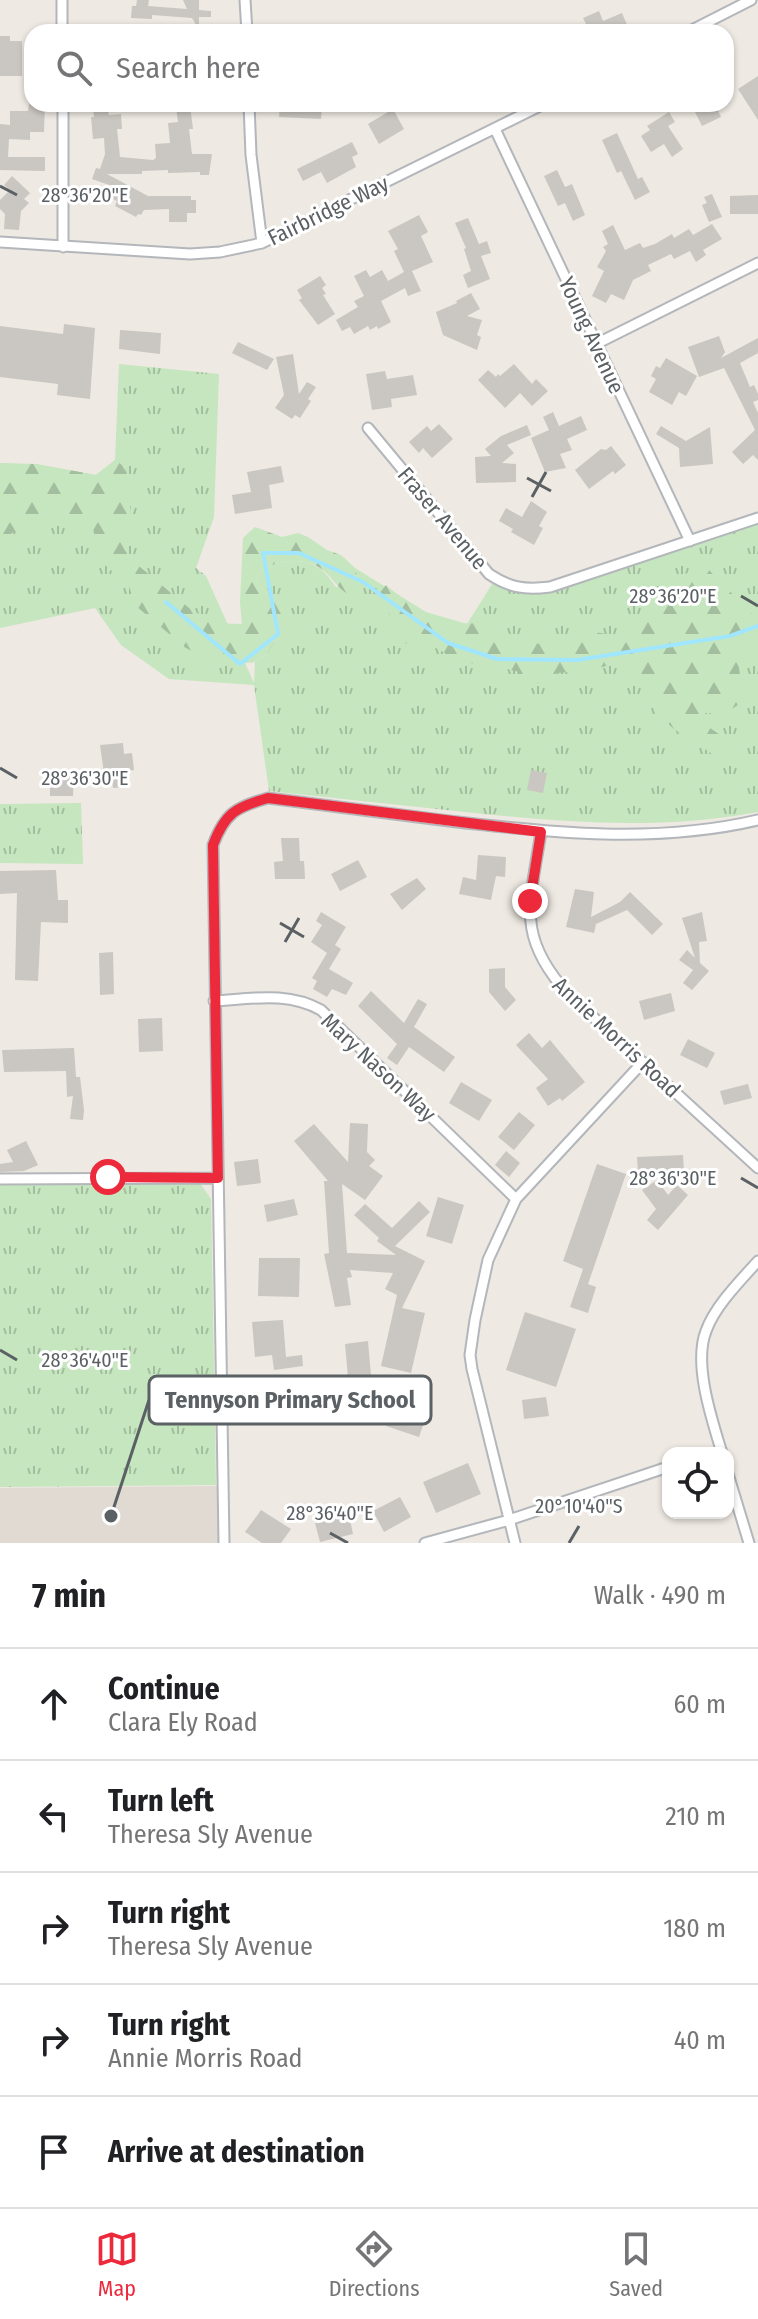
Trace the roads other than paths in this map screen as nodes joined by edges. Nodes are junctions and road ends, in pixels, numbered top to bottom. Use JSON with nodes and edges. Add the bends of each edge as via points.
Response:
{"nodes":[{"id":1,"x":62,"y":0,"type":"edge"},
{"id":2,"x":245,"y":0,"type":"edge"},
{"id":3,"x":751,"y":0,"type":"edge"},
{"id":4,"x":62,"y":24,"type":"edge"},
{"id":5,"x":246,"y":24,"type":"edge"},
{"id":6,"x":704,"y":24,"type":"edge"},
{"id":7,"x":63,"y":112,"type":"edge"},
{"id":8,"x":249,"y":112,"type":"edge"},
{"id":9,"x":528,"y":112,"type":"edge"},
{"id":10,"x":495,"y":129,"type":"junction"},
{"id":11,"x":0,"y":242,"type":"edge"},
{"id":12,"x":262,"y":243,"type":"junction"},
{"id":13,"x":63,"y":247,"type":"junction"},
{"id":14,"x":758,"y":263,"type":"edge"},
{"id":15,"x":596,"y":344,"type":"junction"},
{"id":16,"x":368,"y":428,"type":"dead end"},
{"id":17,"x":758,"y":518,"type":"edge"},
{"id":18,"x":690,"y":541,"type":"junction"},
{"id":19,"x":758,"y":820,"type":"edge"},
{"id":20,"x":541,"y":832,"type":"junction"},
{"id":21,"x":214,"y":1001,"type":"junction"},
{"id":22,"x":643,"y":1062,"type":"junction"},
{"id":23,"x":758,"y":1168,"type":"edge"},
{"id":24,"x":218,"y":1178,"type":"junction"},
{"id":25,"x":0,"y":1179,"type":"edge"},
{"id":26,"x":516,"y":1199,"type":"junction"},
{"id":27,"x":758,"y":1261,"type":"edge"},
{"id":28,"x":720,"y":1447,"type":"edge"},
{"id":29,"x":662,"y":1469,"type":"edge"},
{"id":30,"x":734,"y":1494,"type":"edge"},
{"id":31,"x":509,"y":1520,"type":"junction"},
{"id":32,"x":224,"y":1543,"type":"edge"},
{"id":33,"x":425,"y":1543,"type":"edge"},
{"id":34,"x":515,"y":1543,"type":"edge"},
{"id":35,"x":749,"y":1543,"type":"edge"}],
"edges":[{"from":1,"to":4,"type":"street"},
{"from":2,"to":5,"type":"street"},
{"from":3,"to":6,"type":"street"},
{"from":7,"to":13,"type":"street"},
{"from":8,"to":12,"type":"street"},
{"from":9,"to":10,"type":"street","name":"Fairbridge Way"},
{"from":10,"to":12,"type":"street","name":"Fairbridge Way"},
{"from":10,"to":15,"type":"street","name":"Young Avenue"},
{"from":11,"to":13,"type":"street","name":"Fairbridge Way"},
{"from":12,"to":13,"type":"street","name":"Fairbridge Way","via":[[190,254]]},
{"from":14,"to":15,"type":"street"},
{"from":15,"to":18,"type":"street","name":"Young Avenue"},
{"from":16,"to":18,"type":"street","name":"Fraser Avenue","via":[[489,574],[505,585],[525,590],[550,587]]},
{"from":17,"to":18,"type":"street","name":"Fraser Avenue"},
{"from":19,"to":20,"type":"street","via":[[715,830],[631,835]]},
{"from":20,"to":21,"type":"street","via":[[268,798],[236,809],[213,845]]},
{"from":20,"to":22,"type":"street","name":"Annie Morris Road","via":[[530,901],[535,948],[550,975]]},
{"from":21,"to":24,"type":"street"},
{"from":21,"to":26,"type":"street","name":"Mary Nason Way","via":[[281,997],[321,1010]]},
{"from":22,"to":23,"type":"street","name":"Annie Morris Road"},
{"from":22,"to":26,"type":"street"},
{"from":24,"to":25,"type":"street"},
{"from":24,"to":32,"type":"street"},
{"from":26,"to":31,"type":"street","via":[[488,1260],[470,1355]]},
{"from":27,"to":28,"type":"street","via":[[711,1321],[703,1343],[702,1372]]},
{"from":29,"to":31,"type":"street"},
{"from":30,"to":35,"type":"street"},
{"from":31,"to":33,"type":"street"},
{"from":31,"to":34,"type":"street"}]}
